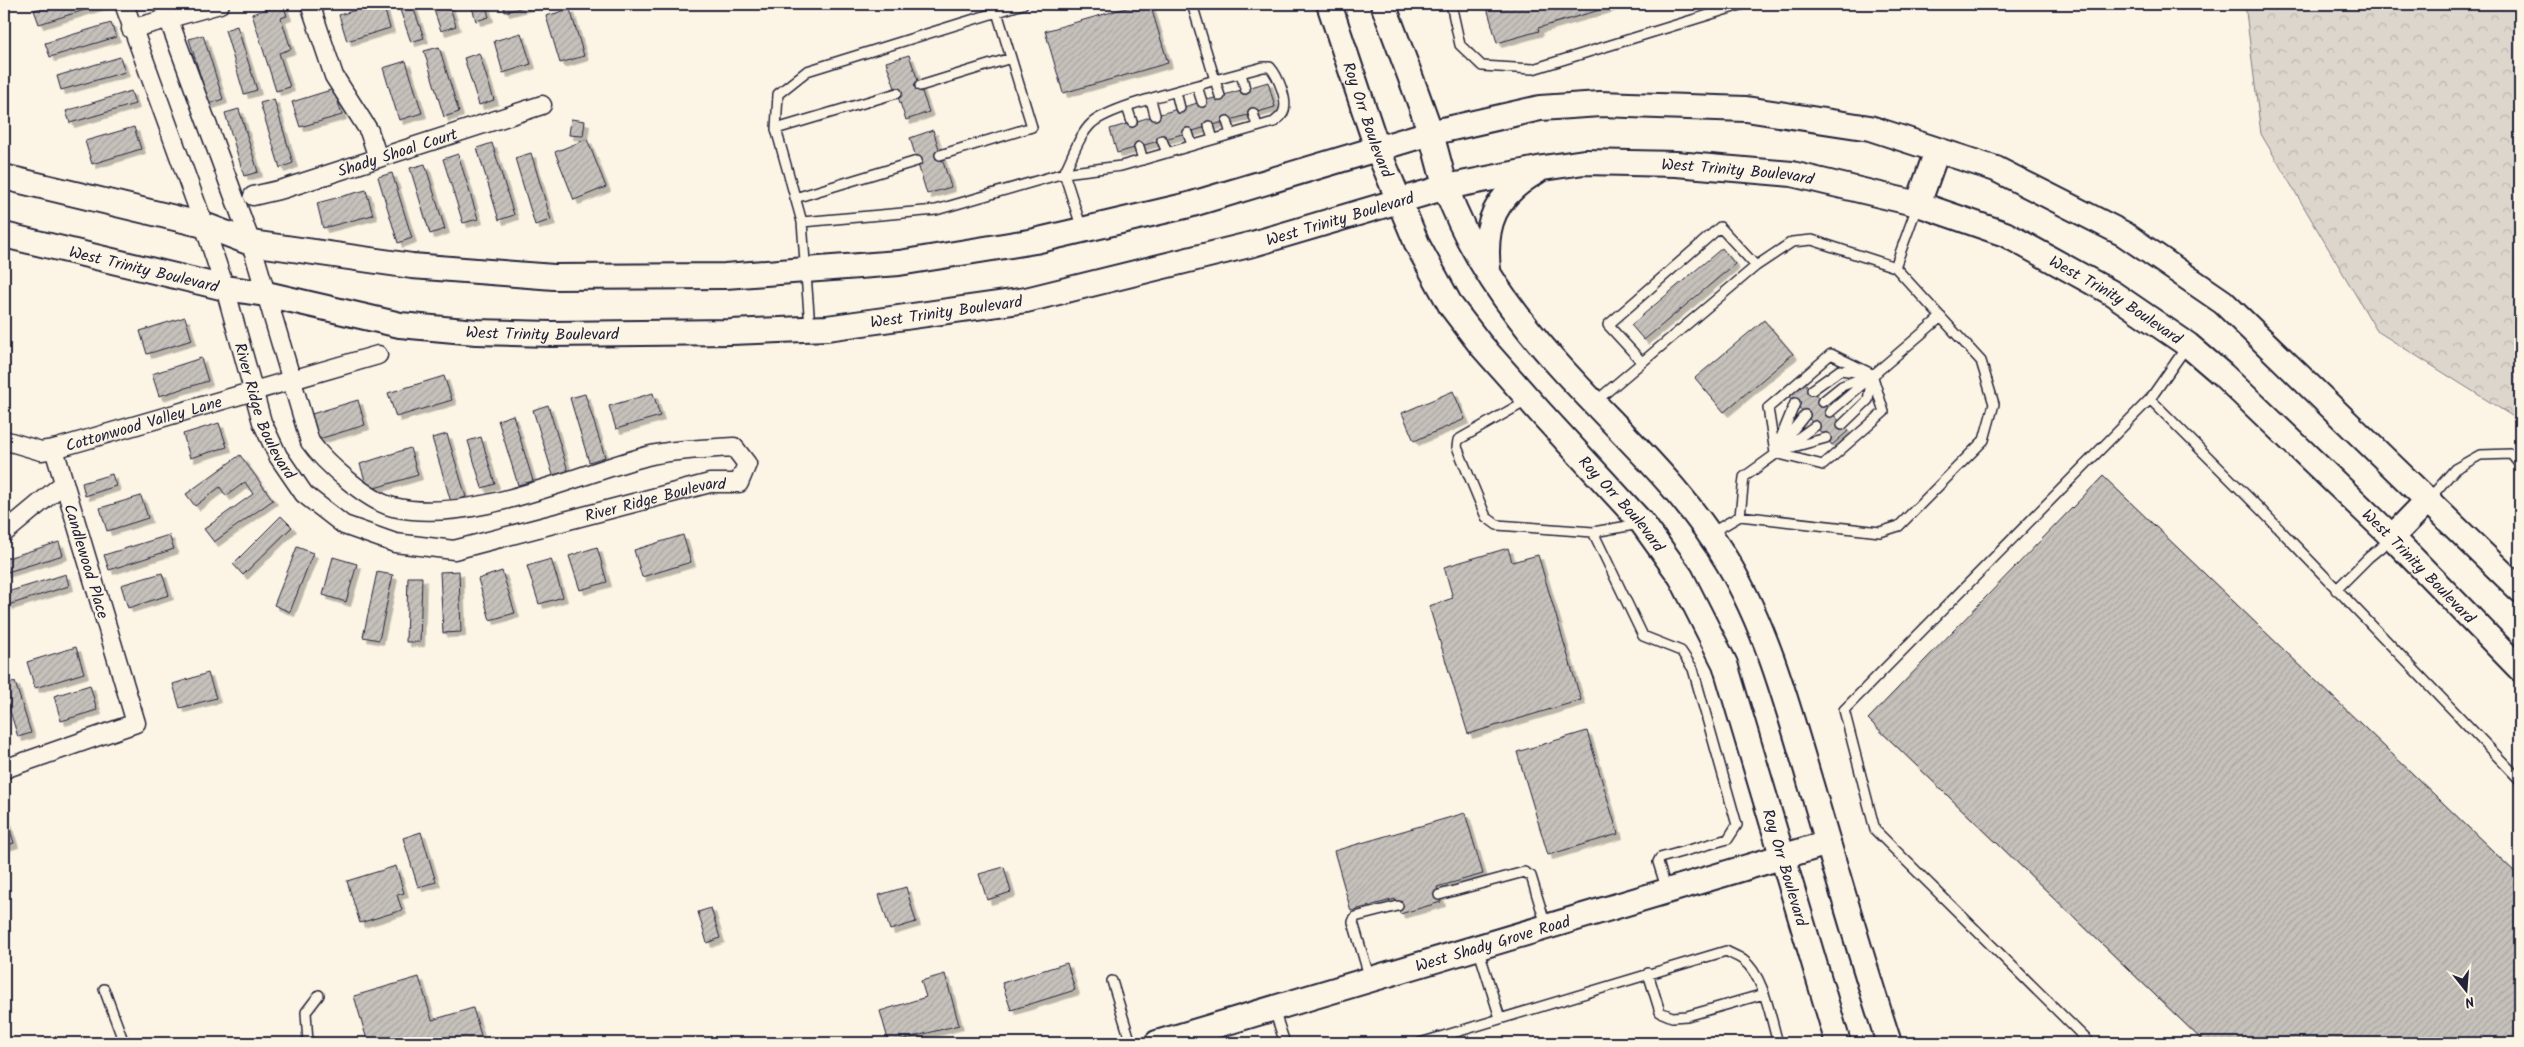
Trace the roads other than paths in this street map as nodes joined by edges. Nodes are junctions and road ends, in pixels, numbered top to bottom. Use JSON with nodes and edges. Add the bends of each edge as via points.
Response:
{"nodes":[{"id":1,"x":124,"y":4,"type":"edge"},
{"id":2,"x":220,"y":4,"type":"edge"},
{"id":3,"x":310,"y":4,"type":"edge"},
{"id":4,"x":1023,"y":4,"type":"edge"},
{"id":5,"x":1192,"y":4,"type":"edge"},
{"id":6,"x":1329,"y":4,"type":"edge"},
{"id":7,"x":1383,"y":4,"type":"edge"},
{"id":8,"x":1451,"y":4,"type":"edge"},
{"id":9,"x":1744,"y":4,"type":"edge"},
{"id":10,"x":166,"y":11,"type":"edge"},
{"id":11,"x":997,"y":12,"type":"junction"},
{"id":12,"x":131,"y":30,"type":"junction"},
{"id":13,"x":1012,"y":58,"type":"junction"},
{"id":14,"x":1241,"y":73,"type":"junction"},
{"id":15,"x":1215,"y":80,"type":"junction"},
{"id":16,"x":920,"y":86,"type":"dead end"},
{"id":17,"x":1197,"y":86,"type":"junction"},
{"id":18,"x":1245,"y":89,"type":"dead end"},
{"id":19,"x":1176,"y":92,"type":"junction"},
{"id":20,"x":896,"y":93,"type":"dead end"},
{"id":21,"x":1220,"y":96,"type":"dead end"},
{"id":22,"x":1151,"y":100,"type":"junction"},
{"id":23,"x":1202,"y":102,"type":"dead end"},
{"id":24,"x":542,"y":106,"type":"dead end"},
{"id":25,"x":1127,"y":107,"type":"junction"},
{"id":26,"x":1180,"y":108,"type":"dead end"},
{"id":27,"x":1253,"y":114,"type":"dead end"},
{"id":28,"x":1156,"y":115,"type":"dead end"},
{"id":29,"x":1227,"y":121,"type":"dead end"},
{"id":30,"x":1132,"y":122,"type":"dead end"},
{"id":31,"x":1209,"y":126,"type":"dead end"},
{"id":32,"x":1257,"y":126,"type":"junction"},
{"id":33,"x":776,"y":129,"type":"junction"},
{"id":34,"x":1188,"y":133,"type":"dead end"},
{"id":35,"x":1430,"y":133,"type":"junction"},
{"id":36,"x":1231,"y":134,"type":"junction"},
{"id":37,"x":1213,"y":139,"type":"junction"},
{"id":38,"x":1162,"y":140,"type":"dead end"},
{"id":39,"x":1192,"y":145,"type":"junction"},
{"id":40,"x":1139,"y":147,"type":"dead end"},
{"id":41,"x":1378,"y":148,"type":"junction"},
{"id":42,"x":1937,"y":151,"type":"junction"},
{"id":43,"x":1166,"y":153,"type":"junction"},
{"id":44,"x":940,"y":155,"type":"dead end"},
{"id":45,"x":378,"y":158,"type":"junction"},
{"id":46,"x":1143,"y":160,"type":"junction"},
{"id":47,"x":917,"y":162,"type":"dead end"},
{"id":48,"x":1543,"y":168,"type":"junction"},
{"id":49,"x":1064,"y":174,"type":"junction"},
{"id":50,"x":4,"y":177,"type":"edge"},
{"id":51,"x":1446,"y":187,"type":"junction"},
{"id":52,"x":252,"y":196,"type":"dead end"},
{"id":53,"x":795,"y":198,"type":"junction"},
{"id":54,"x":1400,"y":201,"type":"junction"},
{"id":55,"x":1918,"y":204,"type":"junction"},
{"id":56,"x":802,"y":222,"type":"junction"},
{"id":57,"x":204,"y":225,"type":"junction"},
{"id":58,"x":1082,"y":230,"type":"junction"},
{"id":59,"x":4,"y":236,"type":"edge"},
{"id":60,"x":251,"y":243,"type":"junction"},
{"id":61,"x":1756,"y":266,"type":"junction"},
{"id":62,"x":1895,"y":267,"type":"junction"},
{"id":63,"x":807,"y":270,"type":"junction"},
{"id":64,"x":1489,"y":275,"type":"junction"},
{"id":65,"x":225,"y":288,"type":"junction"},
{"id":66,"x":266,"y":294,"type":"junction"},
{"id":67,"x":1941,"y":317,"type":"junction"},
{"id":68,"x":810,"y":328,"type":"junction"},
{"id":69,"x":2188,"y":345,"type":"junction"},
{"id":70,"x":378,"y":355,"type":"dead end"},
{"id":71,"x":1642,"y":362,"type":"junction"},
{"id":72,"x":1872,"y":374,"type":"junction"},
{"id":73,"x":291,"y":380,"type":"junction"},
{"id":74,"x":1812,"y":390,"type":"dead end"},
{"id":75,"x":253,"y":391,"type":"junction"},
{"id":76,"x":1529,"y":399,"type":"junction"},
{"id":77,"x":2150,"y":399,"type":"junction"},
{"id":78,"x":1594,"y":402,"type":"junction"},
{"id":79,"x":1822,"y":402,"type":"dead end"},
{"id":80,"x":1795,"y":403,"type":"dead end"},
{"id":81,"x":1830,"y":412,"type":"dead end"},
{"id":82,"x":1805,"y":415,"type":"dead end"},
{"id":83,"x":1842,"y":425,"type":"dead end"},
{"id":84,"x":1815,"y":426,"type":"dead end"},
{"id":85,"x":1826,"y":438,"type":"dead end"},
{"id":86,"x":4,"y":440,"type":"edge"},
{"id":87,"x":54,"y":449,"type":"junction"},
{"id":88,"x":1775,"y":453,"type":"junction"},
{"id":89,"x":2520,"y":464,"type":"edge"},
{"id":90,"x":64,"y":483,"type":"junction"},
{"id":91,"x":2429,"y":499,"type":"junction"},
{"id":92,"x":1740,"y":516,"type":"junction"},
{"id":93,"x":1643,"y":524,"type":"junction"},
{"id":94,"x":4,"y":532,"type":"edge"},
{"id":95,"x":1593,"y":532,"type":"junction"},
{"id":96,"x":1709,"y":535,"type":"junction"},
{"id":97,"x":2392,"y":538,"type":"junction"},
{"id":98,"x":2336,"y":590,"type":"junction"},
{"id":99,"x":2520,"y":590,"type":"edge"},
{"id":100,"x":2520,"y":669,"type":"edge"},
{"id":101,"x":4,"y":769,"type":"edge"},
{"id":102,"x":2520,"y":780,"type":"edge"},
{"id":103,"x":1828,"y":842,"type":"junction"},
{"id":104,"x":1781,"y":857,"type":"junction"},
{"id":105,"x":1666,"y":891,"type":"junction"},
{"id":106,"x":1439,"y":895,"type":"dead end"},
{"id":107,"x":1398,"y":906,"type":"dead end"},
{"id":108,"x":1546,"y":927,"type":"junction"},
{"id":109,"x":1478,"y":947,"type":"junction"},
{"id":110,"x":1648,"y":973,"type":"junction"},
{"id":111,"x":1370,"y":979,"type":"junction"},
{"id":112,"x":1112,"y":981,"type":"dead end"},
{"id":113,"x":104,"y":989,"type":"dead end"},
{"id":114,"x":1764,"y":994,"type":"junction"},
{"id":115,"x":319,"y":995,"type":"dead end"},
{"id":116,"x":1274,"y":1008,"type":"junction"},
{"id":117,"x":1500,"y":1018,"type":"junction"},
{"id":118,"x":124,"y":1043,"type":"edge"},
{"id":119,"x":308,"y":1043,"type":"edge"},
{"id":120,"x":1131,"y":1043,"type":"edge"},
{"id":121,"x":1157,"y":1043,"type":"edge"},
{"id":122,"x":1284,"y":1043,"type":"edge"},
{"id":123,"x":1420,"y":1043,"type":"edge"},
{"id":124,"x":1778,"y":1043,"type":"edge"},
{"id":125,"x":1838,"y":1043,"type":"edge"},
{"id":126,"x":1888,"y":1043,"type":"edge"},
{"id":127,"x":2090,"y":1043,"type":"edge"}],
"edges":[{"from":1,"to":12,"type":"street","name":"River Ridge Boulevard"},
{"from":2,"to":10,"type":"street"},
{"from":3,"to":45,"type":"street","via":[[334,76],[369,131]]},
{"from":4,"to":11,"type":"lane"},
{"from":5,"to":15,"type":"lane"},
{"from":6,"to":41,"type":"main road","name":"Roy Orr Boulevard"},
{"from":7,"to":35,"type":"main road"},
{"from":8,"to":9,"type":"lane","via":[[1460,45],[1482,66],[1533,69]]},
{"from":10,"to":12,"type":"street"},
{"from":10,"to":60,"type":"street","name":"River Ridge Boulevard"},
{"from":11,"to":13,"type":"lane"},
{"from":11,"to":33,"type":"lane","via":[[806,71],[778,94]]},
{"from":12,"to":57,"type":"street","name":"River Ridge Boulevard"},
{"from":13,"to":16,"type":"lane"},
{"from":13,"to":44,"type":"lane","via":[[1032,127]]},
{"from":14,"to":15,"type":"lane"},
{"from":14,"to":18,"type":"lane"},
{"from":14,"to":32,"type":"lane","via":[[1270,67],[1285,104],[1283,115],[1274,122]]},
{"from":15,"to":17,"type":"lane"},
{"from":15,"to":21,"type":"lane"},
{"from":17,"to":19,"type":"lane"},
{"from":17,"to":23,"type":"lane"},
{"from":19,"to":22,"type":"lane"},
{"from":19,"to":26,"type":"lane"},
{"from":20,"to":33,"type":"lane"},
{"from":22,"to":25,"type":"lane"},
{"from":22,"to":28,"type":"lane"},
{"from":24,"to":45,"type":"street","name":"Shady Shoal Court"},
{"from":25,"to":30,"type":"lane"},
{"from":25,"to":49,"type":"lane","via":[[1092,123]]},
{"from":27,"to":32,"type":"lane"},
{"from":29,"to":36,"type":"lane"},
{"from":31,"to":37,"type":"lane"},
{"from":32,"to":36,"type":"lane"},
{"from":33,"to":53,"type":"lane"},
{"from":34,"to":39,"type":"lane"},
{"from":35,"to":41,"type":"main road"},
{"from":35,"to":42,"type":"main road","via":[[1540,108],[1600,104],[1746,109],[1870,128]]},
{"from":35,"to":51,"type":"main road"},
{"from":36,"to":37,"type":"lane"},
{"from":37,"to":39,"type":"lane"},
{"from":38,"to":43,"type":"lane"},
{"from":39,"to":43,"type":"lane"},
{"from":40,"to":46,"type":"lane"},
{"from":41,"to":54,"type":"main road","name":"Roy Orr Boulevard"},
{"from":41,"to":58,"type":"main road","via":[[1189,205]]},
{"from":42,"to":55,"type":"main road"},
{"from":42,"to":91,"type":"main road","via":[[1996,169],[2124,234],[2223,302]]},
{"from":43,"to":46,"type":"lane"},
{"from":45,"to":52,"type":"street","name":"Shady Shoal Court"},
{"from":46,"to":49,"type":"lane"},
{"from":47,"to":53,"type":"lane"},
{"from":48,"to":51,"type":"main road","name":"West Trinity Boulevard"},
{"from":48,"to":55,"type":"main road","name":"West Trinity Boulevard","via":[[1584,162],[1676,164],[1792,174]]},
{"from":48,"to":64,"type":"main road","via":[[1519,182],[1501,199],[1490,222],[1486,245]]},
{"from":49,"to":56,"type":"lane","via":[[936,210]]},
{"from":49,"to":58,"type":"lane"},
{"from":50,"to":57,"type":"main road"},
{"from":51,"to":54,"type":"main road","name":"West Trinity Boulevard"},
{"from":51,"to":64,"type":"main road","via":[[1463,229]]},
{"from":53,"to":56,"type":"lane"},
{"from":54,"to":68,"type":"main road","name":"West Trinity Boulevard","via":[[1254,244],[1047,295],[917,316]]},
{"from":54,"to":76,"type":"main road","name":"Roy Orr Boulevard","via":[[1418,246],[1451,306]]},
{"from":55,"to":62,"type":"lane"},
{"from":55,"to":69,"type":"main road","name":"West Trinity Boulevard","via":[[2005,234],[2112,293]]},
{"from":56,"to":63,"type":"lane"},
{"from":57,"to":60,"type":"main road"},
{"from":57,"to":65,"type":"street","name":"River Ridge Boulevard"},
{"from":58,"to":63,"type":"main road","via":[[987,250],[899,263]]},
{"from":59,"to":65,"type":"main road","name":"West Trinity Boulevard"},
{"from":60,"to":63,"type":"main road","via":[[450,271],[554,277],[725,276]]},
{"from":60,"to":66,"type":"street","name":"River Ridge Boulevard"},
{"from":61,"to":62,"type":"lane","via":[[1792,242],[1812,240]]},
{"from":61,"to":71,"type":"lane"},
{"from":61,"to":71,"type":"lane","via":[[1720,227],[1608,324]]},
{"from":62,"to":67,"type":"lane"},
{"from":63,"to":68,"type":"lane"},
{"from":64,"to":78,"type":"main road","via":[[1519,318]]},
{"from":65,"to":66,"type":"main road","name":"West Trinity Boulevard"},
{"from":65,"to":75,"type":"street","name":"River Ridge Boulevard"},
{"from":66,"to":68,"type":"main road","name":"West Trinity Boulevard","via":[[400,325],[476,332],[651,334]]},
{"from":66,"to":73,"type":"street","name":"River Ridge Boulevard"},
{"from":67,"to":72,"type":"lane"},
{"from":67,"to":92,"type":"lane","via":[[1980,361],[1994,404],[1984,440],[1899,526],[1880,532]]},
{"from":69,"to":77,"type":"lane"},
{"from":69,"to":97,"type":"main road","name":"West Trinity Boulevard","via":[[2223,374]]},
{"from":70,"to":73,"type":"street","name":"Cottonwood Valley Lane"},
{"from":71,"to":78,"type":"lane"},
{"from":72,"to":74,"type":"lane","via":[[1840,370]]},
{"from":72,"to":79,"type":"lane","via":[[1842,386]]},
{"from":72,"to":81,"type":"lane"},
{"from":72,"to":83,"type":"lane","via":[[1868,400]]},
{"from":72,"to":88,"type":"lane","via":[[1884,412],[1823,465]]},
{"from":72,"to":88,"type":"lane","via":[[1831,354],[1768,408]]},
{"from":73,"to":75,"type":"street","name":"Cottonwood Valley Lane"},
{"from":73,"to":75,"type":"street","name":"River Ridge Boulevard","via":[[310,442],[323,459],[358,487],[392,507],[437,511],[491,503],[649,456],[700,449],[734,447],[748,464],[739,483],[710,484],[454,550],[395,543],[344,525],[304,494],[278,456],[262,422]]},
{"from":75,"to":87,"type":"street","name":"Cottonwood Valley Lane"},
{"from":76,"to":93,"type":"main road","name":"Roy Orr Boulevard"},
{"from":76,"to":95,"type":"lane","via":[[1458,440],[1457,447],[1486,517],[1497,525]]},
{"from":77,"to":98,"type":"lane"},
{"from":77,"to":127,"type":"lane","via":[[1844,710],[1876,830]]},
{"from":78,"to":96,"type":"main road","via":[[1649,459]]},
{"from":80,"to":88,"type":"lane"},
{"from":82,"to":88,"type":"lane"},
{"from":84,"to":88,"type":"lane"},
{"from":85,"to":88,"type":"lane"},
{"from":86,"to":87,"type":"street","via":[[40,451]]},
{"from":87,"to":90,"type":"street","name":"Candlewood Place"},
{"from":88,"to":92,"type":"lane","via":[[1744,478]]},
{"from":89,"to":91,"type":"lane","via":[[2511,454],[2480,455],[2455,469]]},
{"from":90,"to":94,"type":"street"},
{"from":90,"to":101,"type":"street","name":"Candlewood Place","via":[[136,723]]},
{"from":91,"to":97,"type":"main road"},
{"from":91,"to":99,"type":"main road"},
{"from":92,"to":96,"type":"lane"},
{"from":93,"to":95,"type":"lane"},
{"from":93,"to":104,"type":"main road","name":"Roy Orr Boulevard","via":[[1681,578],[1725,664]]},
{"from":95,"to":105,"type":"lane","via":[[1644,636],[1681,651],[1693,669],[1737,825],[1728,839],[1660,858],[1658,862]]},
{"from":96,"to":103,"type":"main road","via":[[1728,562],[1756,616]]},
{"from":97,"to":98,"type":"lane"},
{"from":97,"to":100,"type":"main road","name":"West Trinity Boulevard"},
{"from":98,"to":102,"type":"lane"},
{"from":103,"to":104,"type":"main road","name":"West Shady Grove Road"},
{"from":103,"to":126,"type":"main road"},
{"from":104,"to":105,"type":"main road","name":"West Shady Grove Road"},
{"from":104,"to":125,"type":"main road","name":"Roy Orr Boulevard"},
{"from":105,"to":108,"type":"main road","name":"West Shady Grove Road"},
{"from":106,"to":108,"type":"lane","via":[[1524,872],[1532,876]]},
{"from":107,"to":111,"type":"lane","via":[[1356,917],[1353,922]]},
{"from":108,"to":109,"type":"main road","name":"West Shady Grove Road"},
{"from":109,"to":111,"type":"main road","name":"West Shady Grove Road"},
{"from":109,"to":117,"type":"lane"},
{"from":110,"to":114,"type":"lane","via":[[1726,951],[1744,960],[1754,972]]},
{"from":110,"to":114,"type":"lane","via":[[1660,1012],[1672,1017],[1687,1016]]},
{"from":110,"to":117,"type":"lane"},
{"from":111,"to":116,"type":"main road","name":"West Shady Grove Road"},
{"from":112,"to":120,"type":"lane"},
{"from":113,"to":118,"type":"lane"},
{"from":114,"to":124,"type":"lane"},
{"from":115,"to":119,"type":"lane","via":[[306,1012]]},
{"from":116,"to":121,"type":"main road","name":"West Shady Grove Road"},
{"from":116,"to":122,"type":"lane"},
{"from":117,"to":123,"type":"lane"}]}
